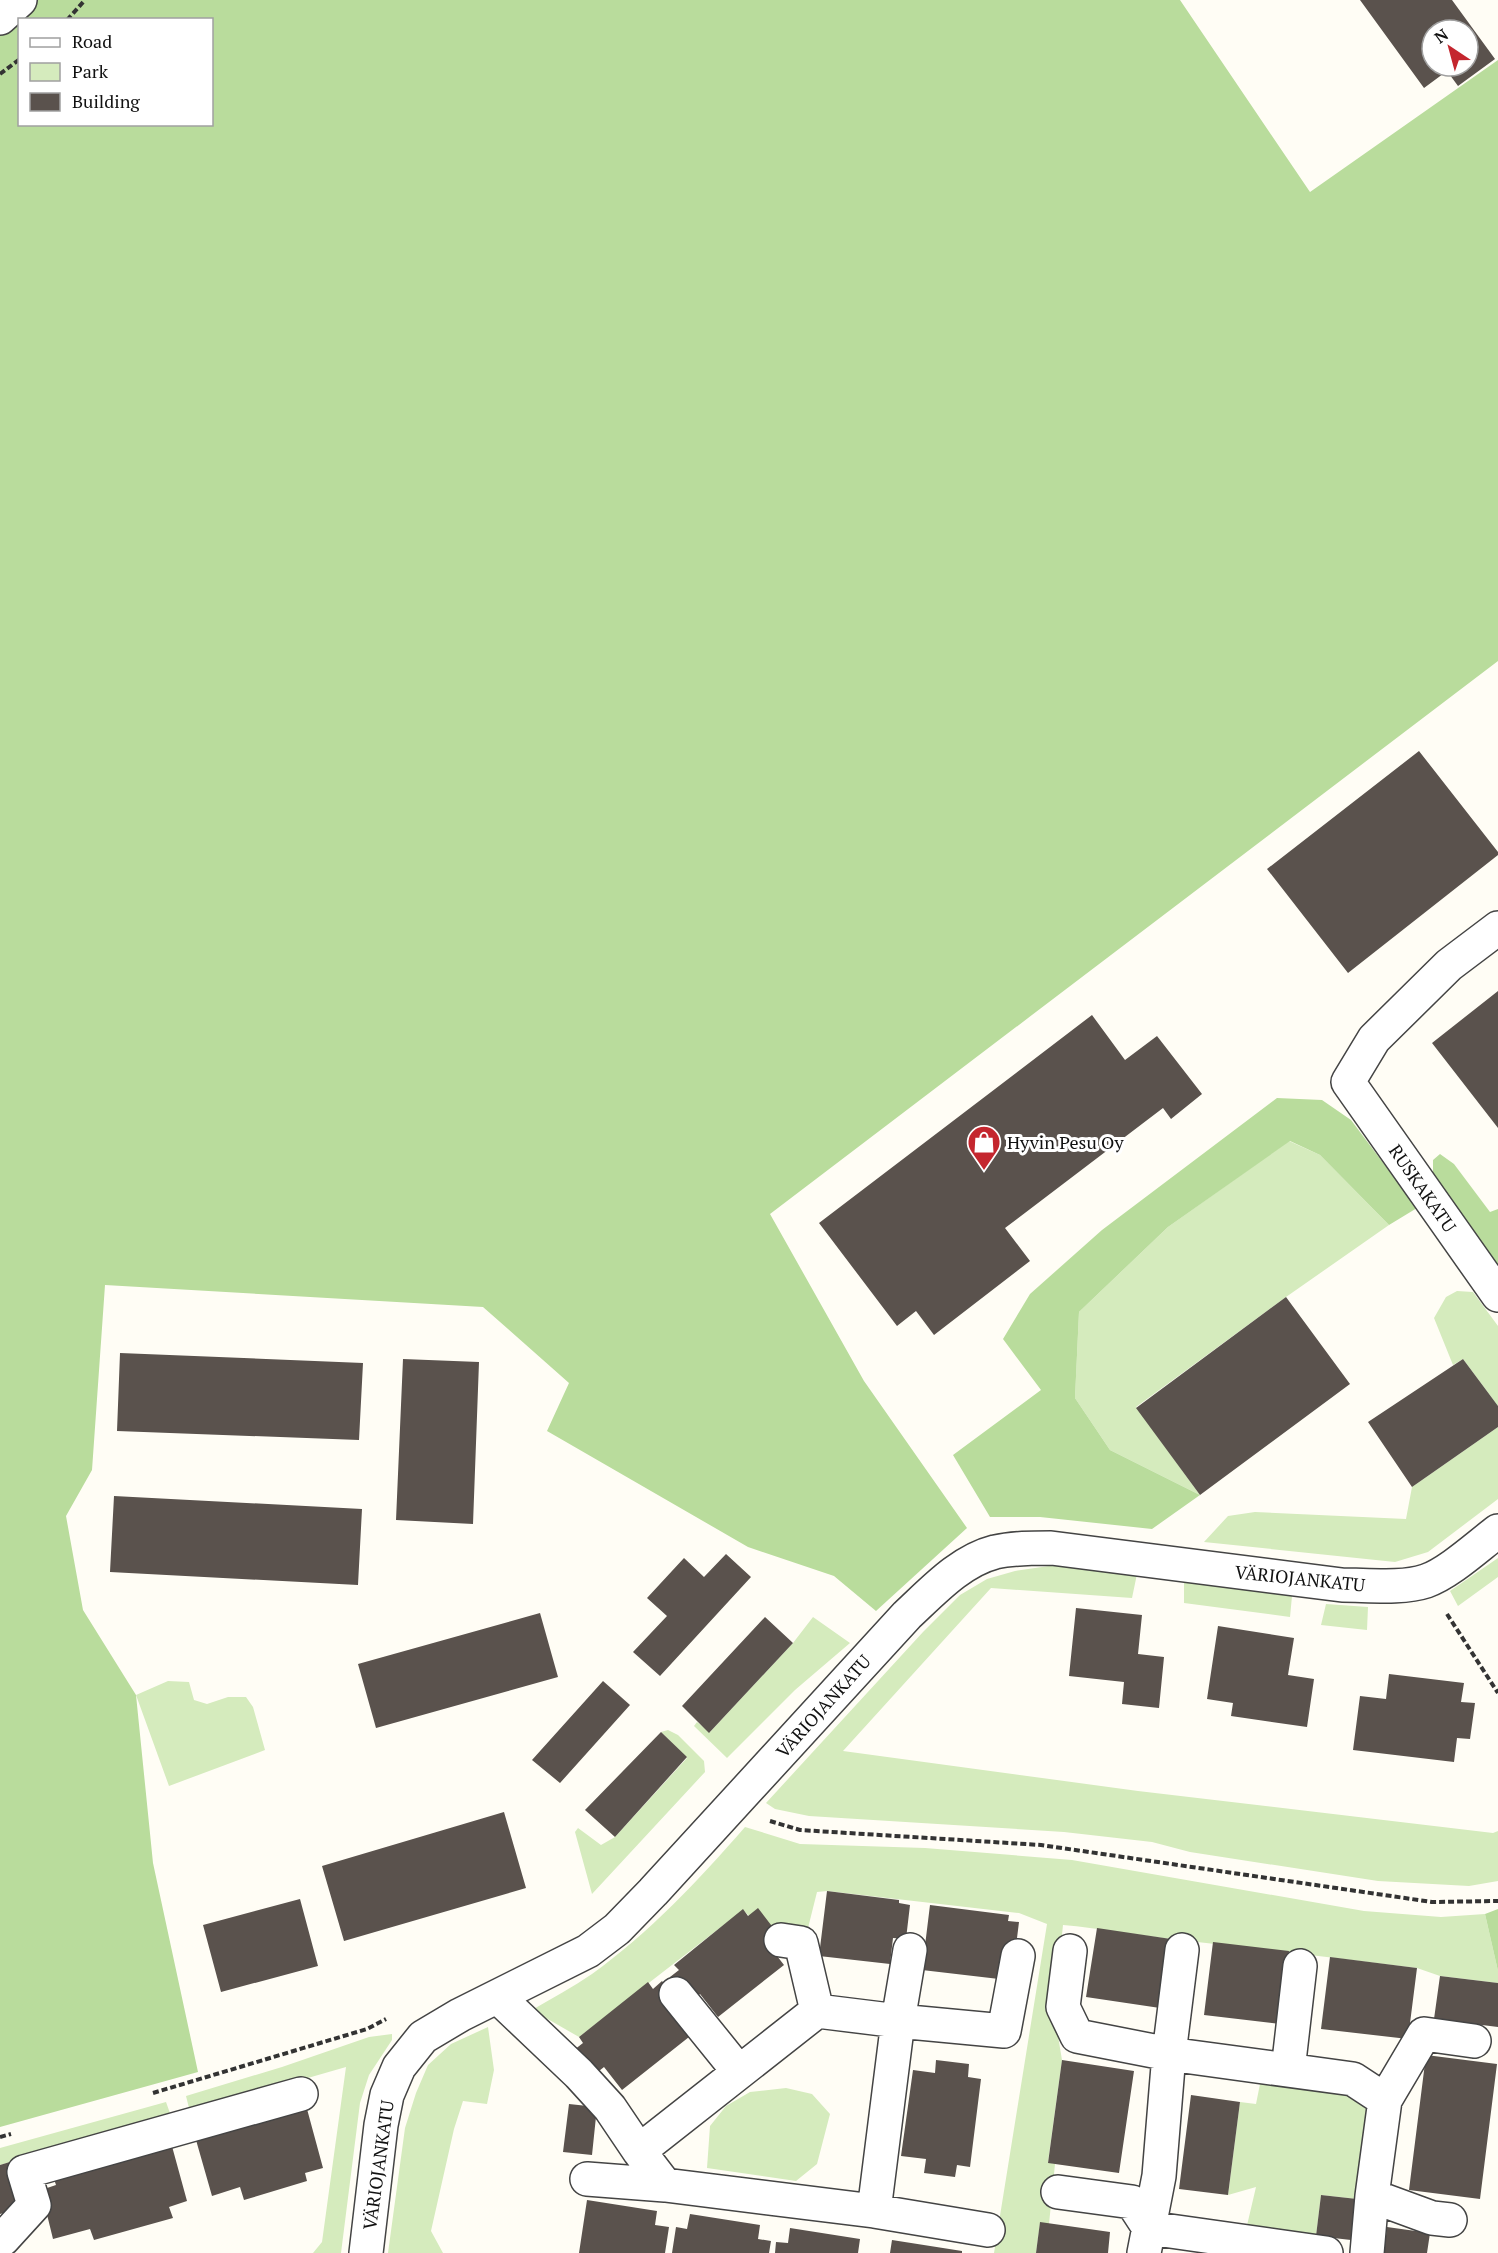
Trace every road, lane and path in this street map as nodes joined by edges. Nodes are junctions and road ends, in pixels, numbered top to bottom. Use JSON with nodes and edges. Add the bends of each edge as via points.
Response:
{"nodes":[{"id":1,"x":20,"y":0,"type":"edge"},
{"id":2,"x":85,"y":0,"type":"edge"},
{"id":3,"x":0,"y":18,"type":"edge"},
{"id":4,"x":69,"y":18,"type":"edge"},
{"id":5,"x":18,"y":61,"type":"edge"},
{"id":6,"x":0,"y":74,"type":"edge"},
{"id":7,"x":1498,"y":928,"type":"edge"},
{"id":8,"x":1498,"y":1295,"type":"edge"},
{"id":9,"x":1498,"y":1531,"type":"edge"},
{"id":10,"x":1426,"y":1581,"type":"junction"},
{"id":11,"x":1498,"y":1693,"type":"edge"},
{"id":12,"x":734,"y":1802,"type":"junction"},
{"id":13,"x":1498,"y":1901,"type":"edge"},
{"id":14,"x":781,"y":1940,"type":"dead end"},
{"id":15,"x":910,"y":1950,"type":"dead end"},
{"id":16,"x":1182,"y":1950,"type":"dead end"},
{"id":17,"x":1070,"y":1951,"type":"dead end"},
{"id":18,"x":1018,"y":1956,"type":"dead end"},
{"id":19,"x":1300,"y":1966,"type":"dead end"},
{"id":20,"x":676,"y":1994,"type":"dead end"},
{"id":21,"x":498,"y":1997,"type":"junction"},
{"id":22,"x":817,"y":2011,"type":"junction"},
{"id":23,"x":392,"y":2016,"type":"dead end"},
{"id":24,"x":898,"y":2021,"type":"junction"},
{"id":25,"x":1474,"y":2041,"type":"dead end"},
{"id":26,"x":1169,"y":2054,"type":"junction"},
{"id":27,"x":1288,"y":2070,"type":"junction"},
{"id":28,"x":739,"y":2072,"type":"junction"},
{"id":29,"x":301,"y":2094,"type":"dead end"},
{"id":30,"x":143,"y":2096,"type":"dead end"},
{"id":31,"x":1385,"y":2100,"type":"junction"},
{"id":32,"x":22,"y":2130,"type":"dead end"},
{"id":33,"x":0,"y":2137,"type":"edge"},
{"id":34,"x":639,"y":2151,"type":"junction"},
{"id":35,"x":587,"y":2179,"type":"dead end"},
{"id":36,"x":665,"y":2185,"type":"junction"},
{"id":37,"x":1058,"y":2192,"type":"dead end"},
{"id":38,"x":1372,"y":2196,"type":"junction"},
{"id":39,"x":874,"y":2211,"type":"junction"},
{"id":40,"x":1450,"y":2220,"type":"dead end"},
{"id":41,"x":988,"y":2230,"type":"dead end"},
{"id":42,"x":3,"y":2239,"type":"dead end"},
{"id":43,"x":1147,"y":2241,"type":"edge"},
{"id":44,"x":1261,"y":2248,"type":"edge"},
{"id":45,"x":366,"y":2253,"type":"edge"},
{"id":46,"x":1326,"y":2253,"type":"edge"},
{"id":47,"x":1367,"y":2253,"type":"edge"}],
"edges":[{"from":1,"to":3,"type":"street"},
{"from":2,"to":4,"type":"path"},
{"from":5,"to":6,"type":"path"},
{"from":7,"to":8,"type":"street","name":"RUSKAKATU","via":[[1449,965],[1374,1039],[1348,1082]]},
{"from":9,"to":10,"type":"street","name":"VÄRIOJANKATU"},
{"from":10,"to":11,"type":"path"},
{"from":10,"to":12,"type":"street","name":"VÄRIOJANKATU","via":[[1388,1586],[1342,1585],[1051,1548],[993,1552],[944,1580],[907,1615]]},
{"from":12,"to":13,"type":"path","via":[[757,1817],[800,1830],[1041,1845],[1432,1902]]},
{"from":12,"to":21,"type":"street","name":"VÄRIOJANKATU","via":[[617,1929],[588,1951]]},
{"from":14,"to":22,"type":"street","via":[[801,1943]]},
{"from":15,"to":24,"type":"street"},
{"from":16,"to":26,"type":"street"},
{"from":17,"to":26,"type":"street","via":[[1063,2007],[1077,2037]]},
{"from":18,"to":24,"type":"street","via":[[1004,2031]]},
{"from":19,"to":27,"type":"street"},
{"from":20,"to":28,"type":"street"},
{"from":21,"to":34,"type":"street","via":[[579,2074],[610,2108]]},
{"from":21,"to":45,"type":"street","name":"VÄRIOJANKATU","via":[[423,2037],[399,2067],[387,2095],[381,2125]]},
{"from":22,"to":24,"type":"street"},
{"from":22,"to":28,"type":"street"},
{"from":23,"to":30,"type":"path","via":[[367,2029]]},
{"from":24,"to":39,"type":"street"},
{"from":25,"to":31,"type":"street","via":[[1424,2034]]},
{"from":26,"to":27,"type":"street"},
{"from":26,"to":43,"type":"street","via":[[1160,2176]]},
{"from":27,"to":31,"type":"street","via":[[1353,2079]]},
{"from":28,"to":34,"type":"street"},
{"from":29,"to":42,"type":"street","via":[[24,2172],[34,2205]]},
{"from":31,"to":38,"type":"street"},
{"from":32,"to":33,"type":"path"},
{"from":34,"to":36,"type":"street"},
{"from":35,"to":36,"type":"street"},
{"from":36,"to":39,"type":"street"},
{"from":37,"to":43,"type":"street","via":[[1132,2202]]},
{"from":38,"to":40,"type":"street","via":[[1432,2218]]},
{"from":38,"to":47,"type":"street"},
{"from":39,"to":41,"type":"street"},
{"from":43,"to":44,"type":"street"},
{"from":44,"to":46,"type":"street"}]}
